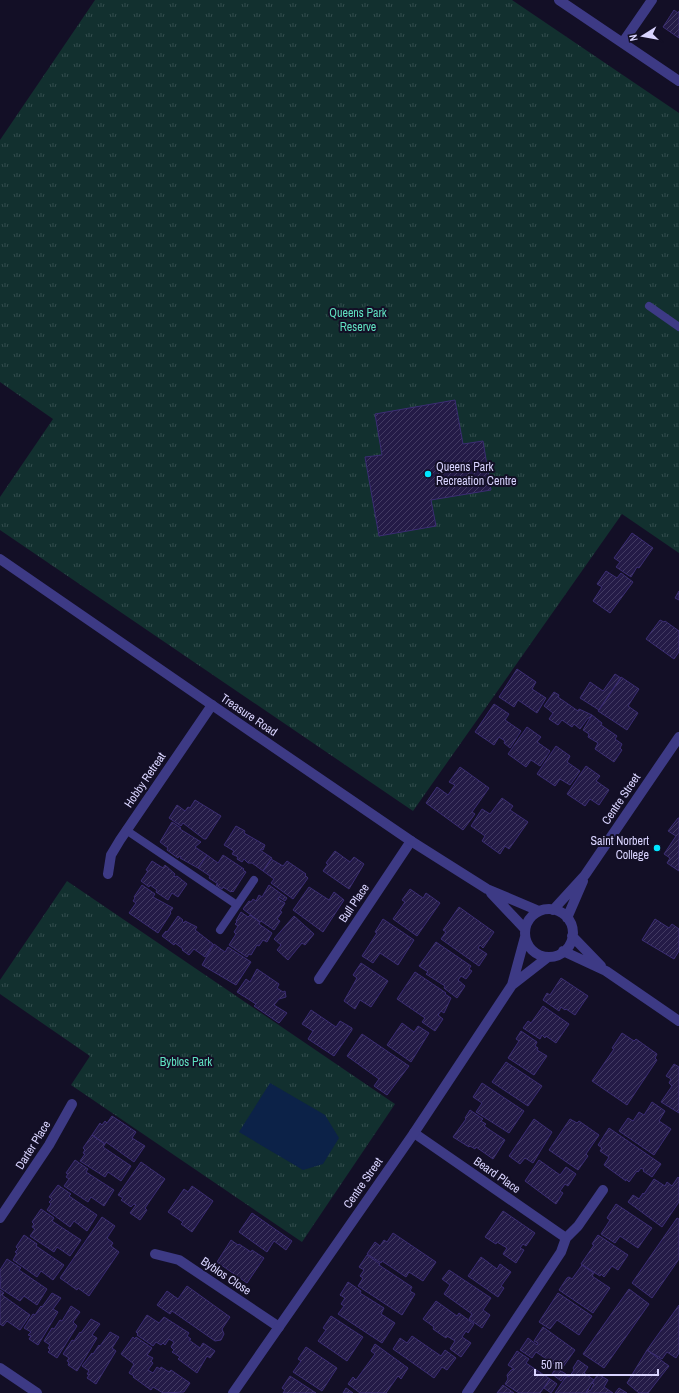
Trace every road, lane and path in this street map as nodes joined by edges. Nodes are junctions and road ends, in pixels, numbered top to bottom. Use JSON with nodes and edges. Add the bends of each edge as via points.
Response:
{"nodes":[{"id":1,"x":559,"y":0,"type":"edge"},
{"id":2,"x":652,"y":0,"type":"edge"},
{"id":3,"x":623,"y":42,"type":"junction"},
{"id":4,"x":679,"y":81,"type":"edge"},
{"id":5,"x":648,"y":306,"type":"dead end"},
{"id":6,"x":679,"y":327,"type":"edge"},
{"id":7,"x":0,"y":559,"type":"edge"},
{"id":8,"x":212,"y":706,"type":"junction"},
{"id":9,"x":679,"y":737,"type":"edge"},
{"id":10,"x":126,"y":830,"type":"junction"},
{"id":11,"x":411,"y":841,"type":"junction"},
{"id":12,"x":108,"y":874,"type":"dead end"},
{"id":13,"x":585,"y":875,"type":"junction"},
{"id":14,"x":254,"y":880,"type":"dead end"},
{"id":15,"x":486,"y":889,"type":"junction"},
{"id":16,"x":237,"y":905,"type":"junction"},
{"id":17,"x":553,"y":910,"type":"junction"},
{"id":18,"x":539,"y":911,"type":"junction"},
{"id":19,"x":567,"y":918,"type":"junction"},
{"id":20,"x":220,"y":930,"type":"dead end"},
{"id":21,"x":525,"y":933,"type":"junction"},
{"id":22,"x":572,"y":936,"type":"junction"},
{"id":23,"x":563,"y":951,"type":"junction"},
{"id":24,"x":548,"y":957,"type":"junction"},
{"id":25,"x":606,"y":971,"type":"junction"},
{"id":26,"x":319,"y":979,"type":"dead end"},
{"id":27,"x":512,"y":985,"type":"junction"},
{"id":28,"x":679,"y":1021,"type":"edge"},
{"id":29,"x":72,"y":1104,"type":"dead end"},
{"id":30,"x":414,"y":1133,"type":"junction"},
{"id":31,"x":602,"y":1190,"type":"dead end"},
{"id":32,"x":0,"y":1218,"type":"edge"},
{"id":33,"x":566,"y":1238,"type":"junction"},
{"id":34,"x":155,"y":1254,"type":"dead end"},
{"id":35,"x":280,"y":1327,"type":"junction"},
{"id":36,"x":0,"y":1368,"type":"edge"},
{"id":37,"x":36,"y":1393,"type":"edge"},
{"id":38,"x":233,"y":1393,"type":"edge"},
{"id":39,"x":467,"y":1393,"type":"edge"}],
"edges":[{"from":1,"to":3,"type":"street"},
{"from":2,"to":3,"type":"street"},
{"from":3,"to":4,"type":"street"},
{"from":5,"to":6,"type":"lane"},
{"from":7,"to":8,"type":"street","name":"Treasure Road"},
{"from":8,"to":10,"type":"street","name":"Hobby Retreat"},
{"from":8,"to":11,"type":"street","name":"Treasure Road"},
{"from":9,"to":13,"type":"street","name":"Centre Street"},
{"from":10,"to":12,"type":"street","name":"Hobby Retreat","via":[[112,855]]},
{"from":10,"to":16,"type":"lane"},
{"from":11,"to":15,"type":"street","name":"Treasure Road"},
{"from":11,"to":26,"type":"street","name":"Bull Place"},
{"from":13,"to":17,"type":"street","name":"Centre Street"},
{"from":13,"to":19,"type":"street","name":"Centre Street"},
{"from":14,"to":16,"type":"lane"},
{"from":15,"to":18,"type":"street","name":"Treasure Road"},
{"from":15,"to":21,"type":"street","name":"Treasure Road"},
{"from":16,"to":20,"type":"lane"},
{"from":17,"to":18,"type":"street"},
{"from":17,"to":19,"type":"street"},
{"from":18,"to":21,"type":"street","via":[[528,922]]},
{"from":19,"to":22,"type":"street"},
{"from":21,"to":24,"type":"street","via":[[528,945],[533,951]]},
{"from":21,"to":27,"type":"street","name":"Centre Street"},
{"from":22,"to":23,"type":"street","via":[[568,947]]},
{"from":22,"to":25,"type":"street"},
{"from":23,"to":24,"type":"street"},
{"from":23,"to":25,"type":"street"},
{"from":24,"to":27,"type":"street","name":"Centre Street"},
{"from":25,"to":28,"type":"street"},
{"from":27,"to":30,"type":"street","name":"Centre Street"},
{"from":29,"to":32,"type":"street","name":"Darter Place","via":[[49,1145]]},
{"from":30,"to":33,"type":"street","name":"Beard Place"},
{"from":30,"to":35,"type":"street","name":"Centre Street"},
{"from":31,"to":33,"type":"street","via":[[578,1226]]},
{"from":33,"to":39,"type":"street","via":[[561,1252]]},
{"from":34,"to":35,"type":"street","name":"Byblos Close","via":[[179,1260]]},
{"from":35,"to":38,"type":"street","name":"Centre Street"},
{"from":36,"to":37,"type":"street"}]}
